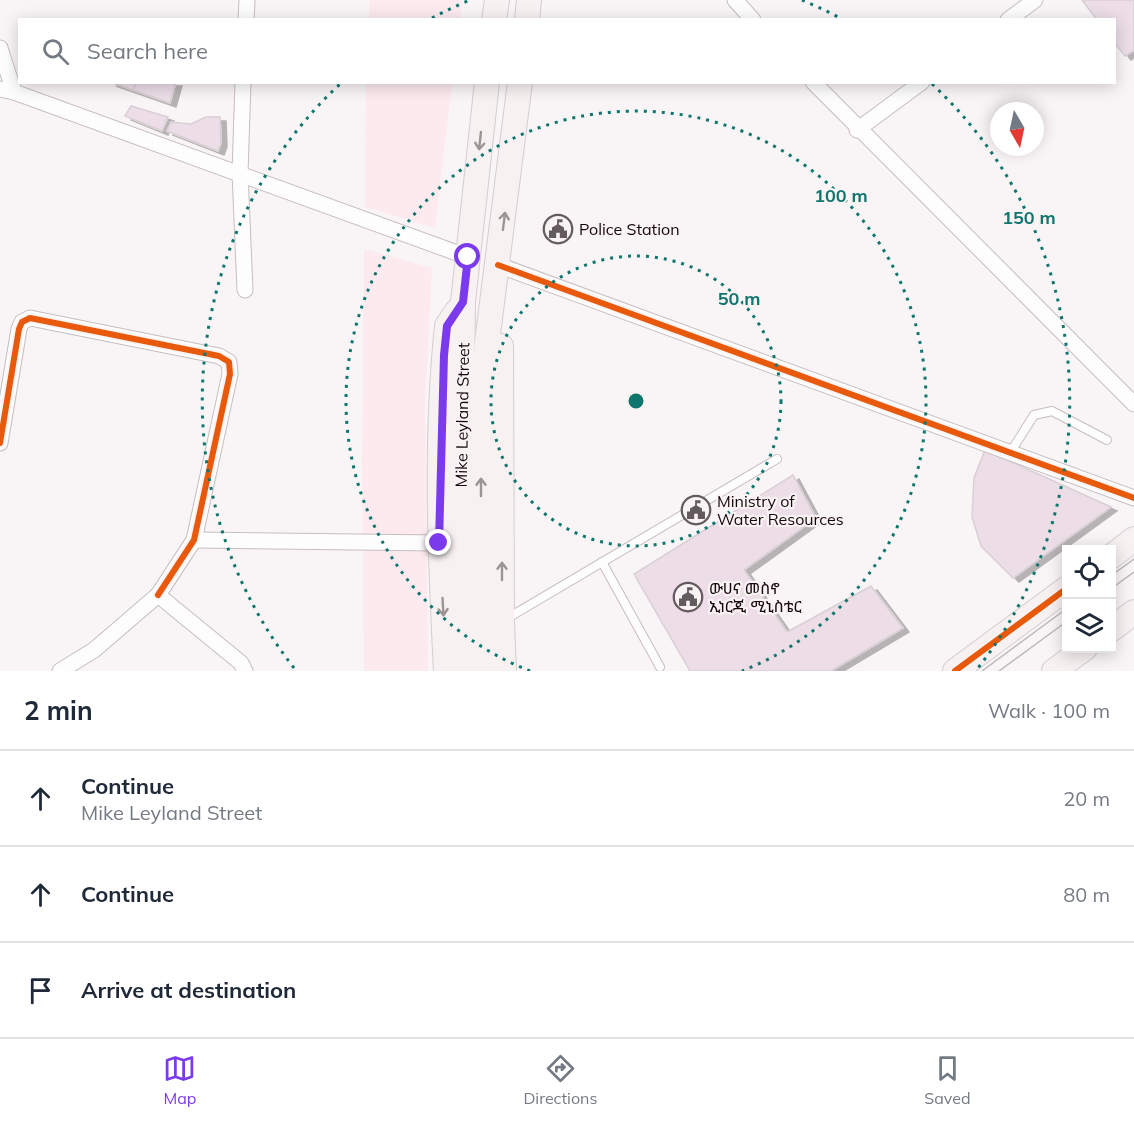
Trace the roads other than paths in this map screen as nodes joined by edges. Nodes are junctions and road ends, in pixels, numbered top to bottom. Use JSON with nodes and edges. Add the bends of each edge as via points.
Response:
{"nodes":[{"id":1,"x":247,"y":0,"type":"edge"},
{"id":2,"x":497,"y":0,"type":"edge"},
{"id":3,"x":529,"y":0,"type":"edge"},
{"id":4,"x":735,"y":0,"type":"edge"},
{"id":5,"x":1035,"y":0,"type":"edge"},
{"id":6,"x":246,"y":18,"type":"edge"},
{"id":7,"x":495,"y":18,"type":"edge"},
{"id":8,"x":527,"y":18,"type":"edge"},
{"id":9,"x":751,"y":18,"type":"edge"},
{"id":10,"x":1011,"y":18,"type":"edge"},
{"id":11,"x":0,"y":48,"type":"edge"},
{"id":12,"x":243,"y":84,"type":"edge"},
{"id":13,"x":487,"y":84,"type":"edge"},
{"id":14,"x":520,"y":84,"type":"edge"},
{"id":15,"x":815,"y":84,"type":"edge"},
{"id":16,"x":919,"y":84,"type":"edge"},
{"id":17,"x":7,"y":91,"type":"edge"},
{"id":18,"x":857,"y":130,"type":"junction"},
{"id":19,"x":240,"y":173,"type":"junction"},
{"id":20,"x":468,"y":257,"type":"junction"},
{"id":21,"x":498,"y":265,"type":"junction"},
{"id":22,"x":245,"y":290,"type":"dead end"},
{"id":23,"x":495,"y":296,"type":"junction"},
{"id":24,"x":1134,"y":404,"type":"edge"},
{"id":25,"x":1107,"y":440,"type":"dead end"},
{"id":26,"x":0,"y":443,"type":"edge"},
{"id":27,"x":1010,"y":453,"type":"junction"},
{"id":28,"x":777,"y":459,"type":"dead end"},
{"id":29,"x":1134,"y":498,"type":"edge"},
{"id":30,"x":450,"y":538,"type":"junction"},
{"id":31,"x":1134,"y":539,"type":"edge"},
{"id":32,"x":194,"y":540,"type":"junction"},
{"id":33,"x":1116,"y":553,"type":"edge"},
{"id":34,"x":602,"y":562,"type":"junction"},
{"id":35,"x":1062,"y":592,"type":"edge"},
{"id":36,"x":158,"y":596,"type":"junction"},
{"id":37,"x":1134,"y":612,"type":"edge"},
{"id":38,"x":502,"y":621,"type":"junction"},
{"id":39,"x":1116,"y":626,"type":"edge"},
{"id":40,"x":1078,"y":653,"type":"edge"},
{"id":41,"x":660,"y":667,"type":"dead end"},
{"id":42,"x":60,"y":671,"type":"edge"},
{"id":43,"x":245,"y":671,"type":"edge"},
{"id":44,"x":446,"y":671,"type":"edge"},
{"id":45,"x":466,"y":671,"type":"edge"},
{"id":46,"x":484,"y":671,"type":"edge"},
{"id":47,"x":504,"y":671,"type":"edge"},
{"id":48,"x":955,"y":671,"type":"edge"},
{"id":49,"x":1054,"y":671,"type":"edge"}],
"edges":[{"from":1,"to":6,"type":"street"},
{"from":2,"to":7,"type":"main road"},
{"from":3,"to":8,"type":"main road"},
{"from":4,"to":9,"type":"street"},
{"from":5,"to":10,"type":"street"},
{"from":11,"to":17,"type":"street"},
{"from":12,"to":19,"type":"street"},
{"from":13,"to":20,"type":"main road","one_way":true},
{"from":21,"to":14,"type":"main road","name":"Mike Leyland Street","one_way":true},
{"from":15,"to":18,"type":"street"},
{"from":16,"to":18,"type":"street"},
{"from":17,"to":19,"type":"street"},
{"from":18,"to":24,"type":"street"},
{"from":19,"to":20,"type":"street"},
{"from":19,"to":22,"type":"street"},
{"from":20,"to":30,"type":"main road","via":[[463,302],[447,326],[444,355]]},
{"from":21,"to":23,"type":"main road","name":"Mike Leyland Street"},
{"from":21,"to":27,"type":"street"},
{"from":38,"to":23,"type":"main road","one_way":true,"via":[[501,323]]},
{"from":46,"to":23,"type":"main road","name":"Mike Leyland Street","one_way":true,"via":[[480,432]]},
{"from":25,"to":27,"type":"lane","via":[[1052,411],[1034,415]]},
{"from":26,"to":32,"type":"street","via":[[19,329],[30,318],[219,356],[229,362],[230,374]]},
{"from":27,"to":29,"type":"street"},
{"from":28,"to":34,"type":"lane"},
{"from":30,"to":32,"type":"street"},
{"from":30,"to":44,"type":"main road","one_way":true},
{"from":30,"to":45,"type":"main road"},
{"from":31,"to":33,"type":"main road"},
{"from":32,"to":36,"type":"street"},
{"from":34,"to":38,"type":"lane"},
{"from":34,"to":41,"type":"lane"},
{"from":35,"to":48,"type":"main road"},
{"from":36,"to":42,"type":"street","via":[[94,650]]},
{"from":36,"to":43,"type":"street","via":[[199,626]]},
{"from":37,"to":39,"type":"main road"},
{"from":38,"to":47,"type":"main road"},
{"from":40,"to":49,"type":"main road"}]}
